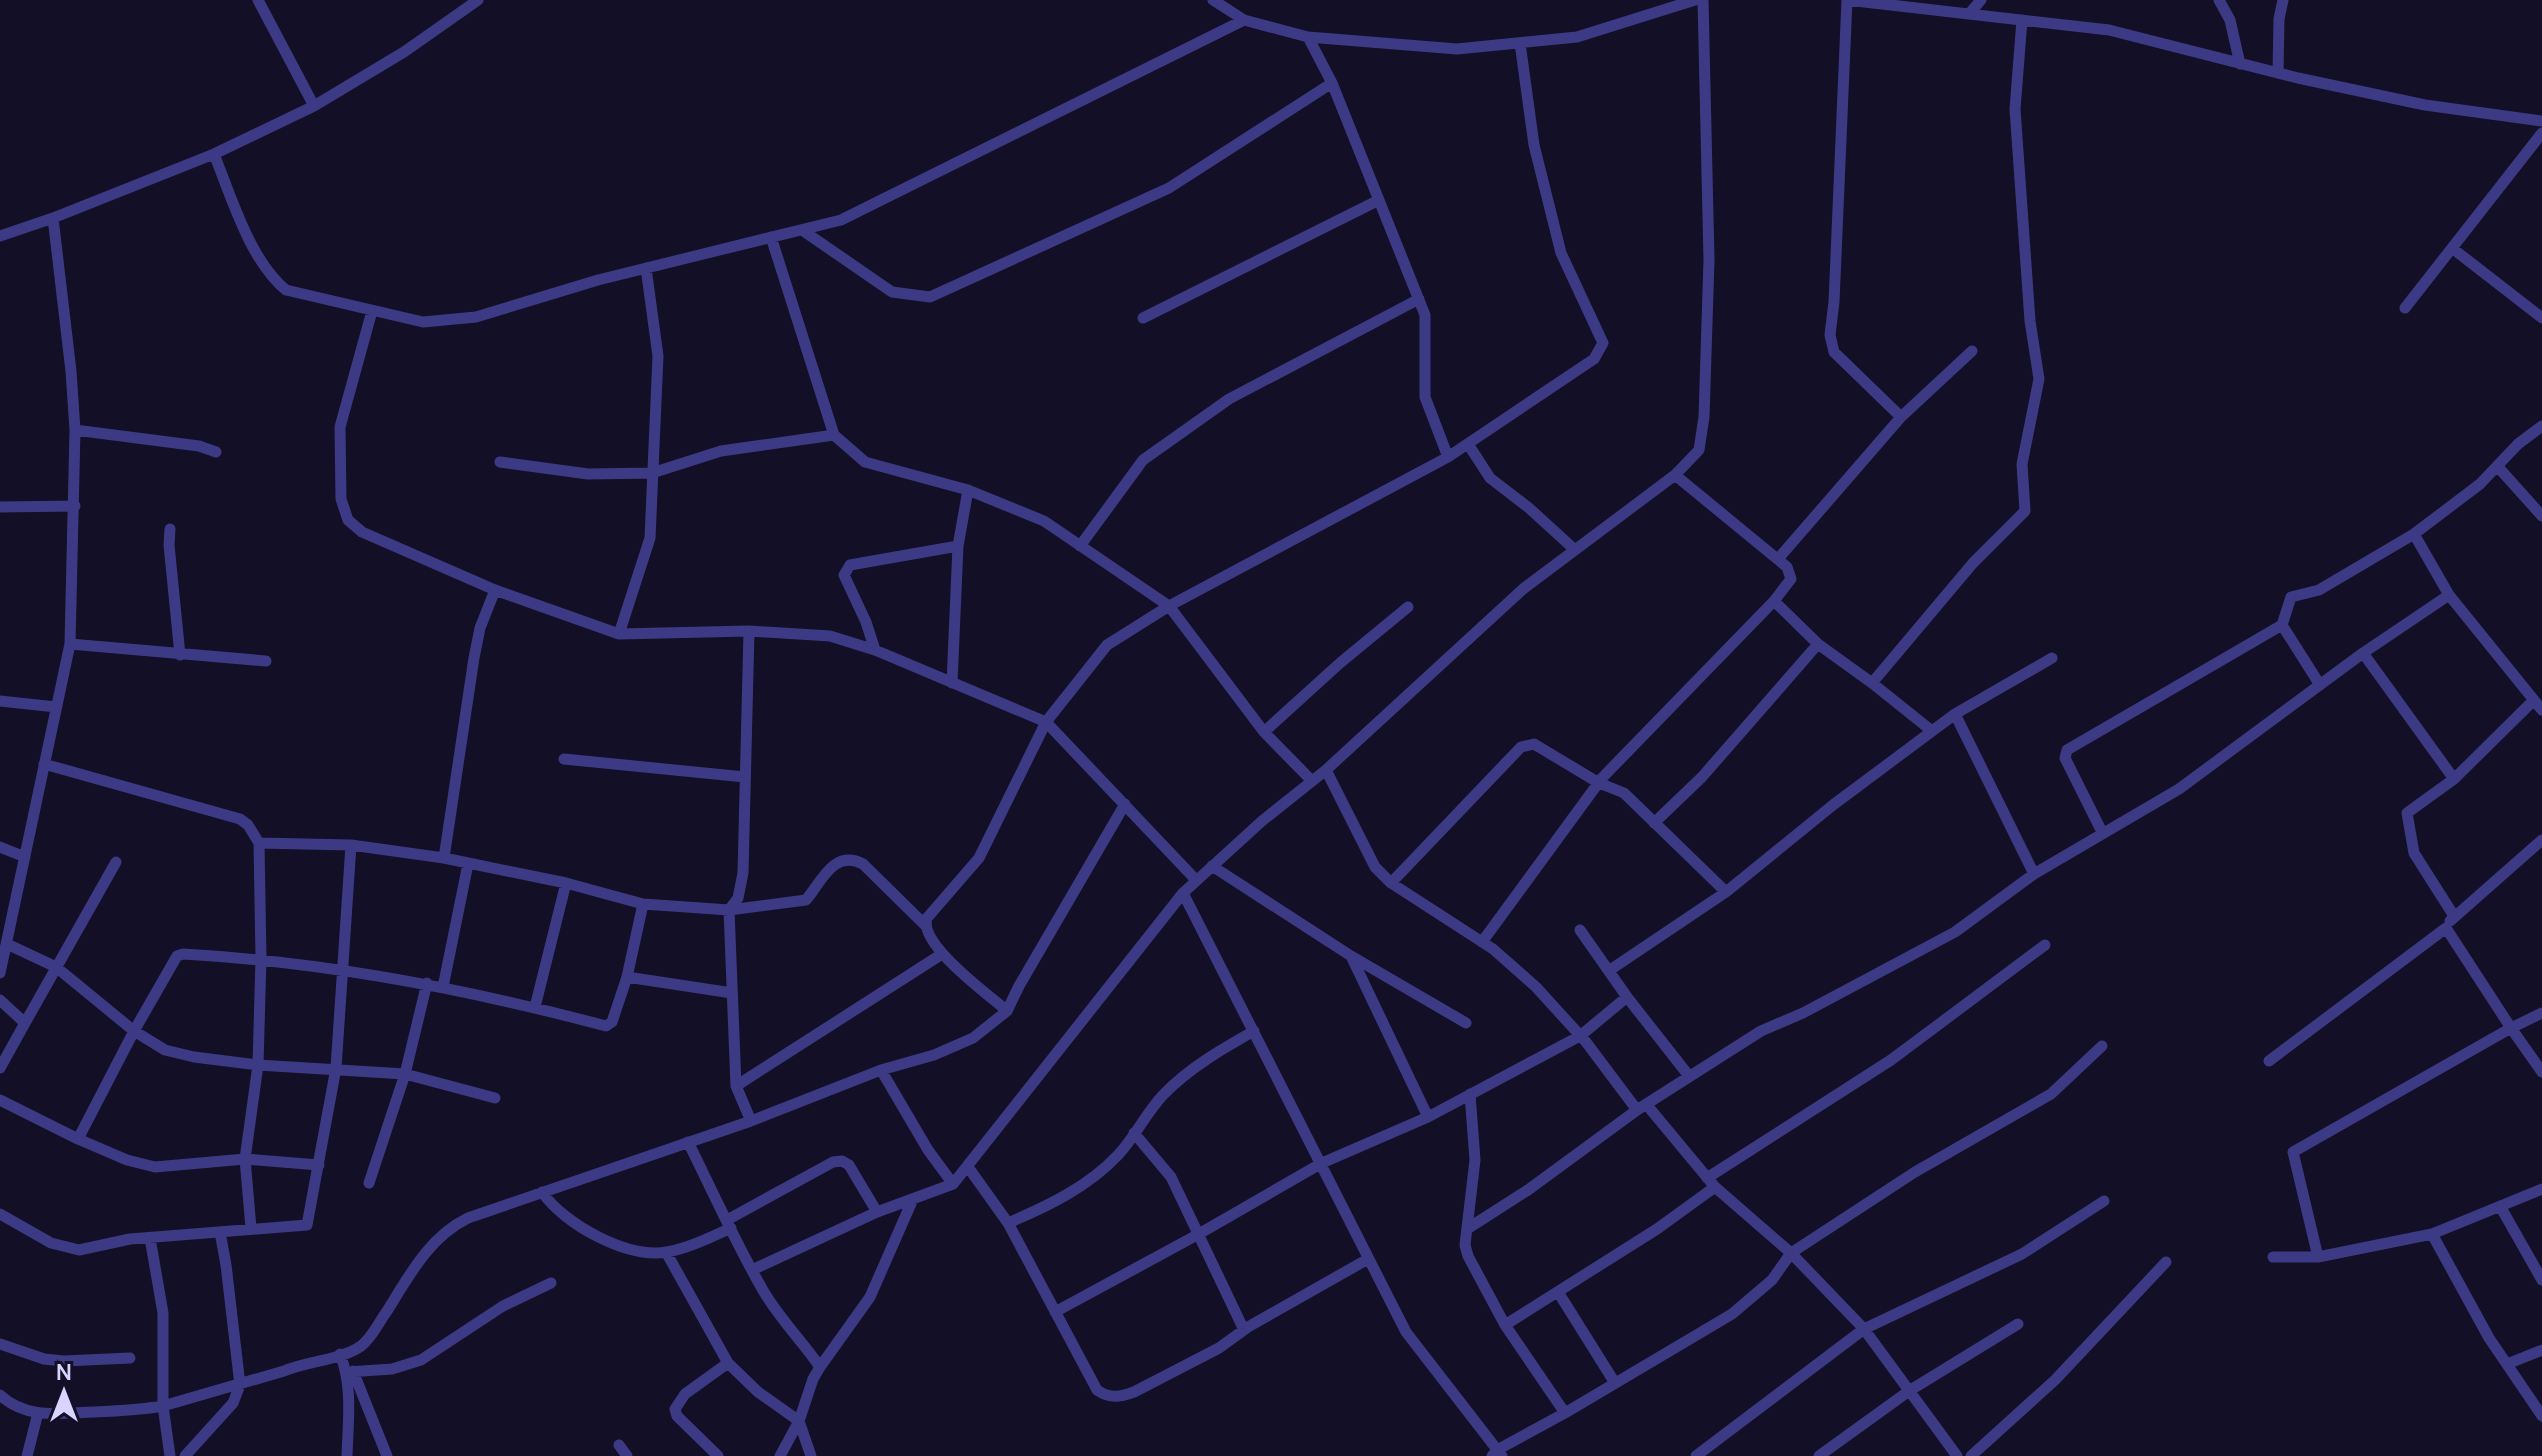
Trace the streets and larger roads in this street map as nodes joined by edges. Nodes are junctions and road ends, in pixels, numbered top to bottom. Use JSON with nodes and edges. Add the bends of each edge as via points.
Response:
{"nodes":[{"id":1,"x":258,"y":0,"type":"edge"},
{"id":2,"x":478,"y":0,"type":"edge"},
{"id":3,"x":1213,"y":0,"type":"edge"},
{"id":4,"x":1695,"y":0,"type":"edge"},
{"id":5,"x":1703,"y":0,"type":"edge"},
{"id":6,"x":1847,"y":0,"type":"edge"},
{"id":7,"x":1981,"y":0,"type":"edge"},
{"id":8,"x":2219,"y":0,"type":"edge"},
{"id":9,"x":2283,"y":0,"type":"edge"},
{"id":10,"x":1969,"y":14,"type":"junction"},
{"id":11,"x":1244,"y":20,"type":"junction"},
{"id":12,"x":2022,"y":20,"type":"junction"},
{"id":13,"x":1308,"y":37,"type":"junction"},
{"id":14,"x":1520,"y":43,"type":"junction"},
{"id":15,"x":2240,"y":64,"type":"junction"},
{"id":16,"x":2278,"y":73,"type":"junction"},
{"id":17,"x":1332,"y":83,"type":"junction"},
{"id":18,"x":314,"y":106,"type":"junction"},
{"id":19,"x":2542,"y":121,"type":"edge"},
{"id":20,"x":2542,"y":133,"type":"edge"},
{"id":21,"x":214,"y":154,"type":"junction"},
{"id":22,"x":1379,"y":200,"type":"junction"},
{"id":23,"x":53,"y":218,"type":"junction"},
{"id":24,"x":802,"y":230,"type":"junction"},
{"id":25,"x":0,"y":236,"type":"edge"},
{"id":26,"x":771,"y":237,"type":"junction"},
{"id":27,"x":2452,"y":248,"type":"junction"},
{"id":28,"x":646,"y":268,"type":"junction"},
{"id":29,"x":1419,"y":299,"type":"junction"},
{"id":30,"x":2405,"y":308,"type":"dead end"},
{"id":31,"x":372,"y":311,"type":"junction"},
{"id":32,"x":1143,"y":318,"type":"dead end"},
{"id":33,"x":2542,"y":318,"type":"edge"},
{"id":34,"x":1972,"y":351,"type":"dead end"},
{"id":35,"x":1901,"y":417,"type":"junction"},
{"id":36,"x":2542,"y":426,"type":"edge"},
{"id":37,"x":75,"y":430,"type":"junction"},
{"id":38,"x":834,"y":435,"type":"junction"},
{"id":39,"x":1468,"y":444,"type":"junction"},
{"id":40,"x":216,"y":452,"type":"dead end"},
{"id":41,"x":1448,"y":457,"type":"junction"},
{"id":42,"x":500,"y":462,"type":"dead end"},
{"id":43,"x":2498,"y":467,"type":"junction"},
{"id":44,"x":652,"y":473,"type":"junction"},
{"id":45,"x":1675,"y":475,"type":"junction"},
{"id":46,"x":968,"y":490,"type":"junction"},
{"id":47,"x":75,"y":506,"type":"junction"},
{"id":48,"x":0,"y":507,"type":"edge"},
{"id":49,"x":2542,"y":516,"type":"edge"},
{"id":50,"x":170,"y":529,"type":"dead end"},
{"id":51,"x":2414,"y":534,"type":"junction"},
{"id":52,"x":958,"y":546,"type":"junction"},
{"id":53,"x":1080,"y":546,"type":"junction"},
{"id":54,"x":1575,"y":550,"type":"junction"},
{"id":55,"x":1778,"y":559,"type":"junction"},
{"id":56,"x":495,"y":590,"type":"junction"},
{"id":57,"x":2449,"y":595,"type":"junction"},
{"id":58,"x":1774,"y":601,"type":"junction"},
{"id":59,"x":1169,"y":606,"type":"junction"},
{"id":60,"x":1408,"y":607,"type":"dead end"},
{"id":61,"x":2282,"y":625,"type":"junction"},
{"id":62,"x":749,"y":631,"type":"junction"},
{"id":63,"x":619,"y":634,"type":"junction"},
{"id":64,"x":70,"y":644,"type":"junction"},
{"id":65,"x":1818,"y":644,"type":"junction"},
{"id":66,"x":875,"y":650,"type":"junction"},
{"id":67,"x":2363,"y":653,"type":"junction"},
{"id":68,"x":180,"y":655,"type":"junction"},
{"id":69,"x":2052,"y":658,"type":"dead end"},
{"id":70,"x":266,"y":661,"type":"dead end"},
{"id":71,"x":952,"y":683,"type":"junction"},
{"id":72,"x":1872,"y":683,"type":"junction"},
{"id":73,"x":2320,"y":685,"type":"junction"},
{"id":74,"x":2534,"y":700,"type":"junction"},
{"id":75,"x":0,"y":701,"type":"edge"},
{"id":76,"x":56,"y":707,"type":"junction"},
{"id":77,"x":2542,"y":710,"type":"edge"},
{"id":78,"x":1955,"y":714,"type":"junction"},
{"id":79,"x":1046,"y":722,"type":"junction"},
{"id":80,"x":1932,"y":731,"type":"junction"},
{"id":81,"x":1264,"y":732,"type":"junction"},
{"id":82,"x":564,"y":759,"type":"dead end"},
{"id":83,"x":44,"y":764,"type":"junction"},
{"id":84,"x":1326,"y":770,"type":"junction"},
{"id":85,"x":745,"y":777,"type":"junction"},
{"id":86,"x":2454,"y":779,"type":"junction"},
{"id":87,"x":1312,"y":781,"type":"junction"},
{"id":88,"x":1599,"y":783,"type":"junction"},
{"id":89,"x":1125,"y":804,"type":"junction"},
{"id":90,"x":1654,"y":823,"type":"junction"},
{"id":91,"x":2102,"y":832,"type":"junction"},
{"id":92,"x":2542,"y":840,"type":"edge"},
{"id":93,"x":259,"y":843,"type":"junction"},
{"id":94,"x":351,"y":845,"type":"junction"},
{"id":95,"x":0,"y":847,"type":"edge"},
{"id":96,"x":25,"y":857,"type":"junction"},
{"id":97,"x":444,"y":858,"type":"junction"},
{"id":98,"x":116,"y":862,"type":"dead end"},
{"id":99,"x":468,"y":864,"type":"junction"},
{"id":100,"x":1212,"y":866,"type":"junction"},
{"id":101,"x":2034,"y":874,"type":"junction"},
{"id":102,"x":1196,"y":880,"type":"junction"},
{"id":103,"x":566,"y":883,"type":"junction"},
{"id":104,"x":1391,"y":883,"type":"junction"},
{"id":105,"x":1726,"y":892,"type":"junction"},
{"id":106,"x":1183,"y":893,"type":"junction"},
{"id":107,"x":643,"y":904,"type":"junction"},
{"id":108,"x":729,"y":910,"type":"junction"},
{"id":109,"x":2454,"y":916,"type":"junction"},
{"id":110,"x":925,"y":925,"type":"junction"},
{"id":111,"x":2446,"y":928,"type":"junction"},
{"id":112,"x":1580,"y":930,"type":"dead end"},
{"id":113,"x":1482,"y":942,"type":"junction"},
{"id":114,"x":7,"y":944,"type":"junction"},
{"id":115,"x":2045,"y":945,"type":"dead end"},
{"id":116,"x":942,"y":954,"type":"junction"},
{"id":117,"x":1351,"y":956,"type":"junction"},
{"id":118,"x":261,"y":958,"type":"junction"},
{"id":119,"x":56,"y":967,"type":"junction"},
{"id":120,"x":341,"y":969,"type":"junction"},
{"id":121,"x":1610,"y":970,"type":"junction"},
{"id":122,"x":0,"y":973,"type":"edge"},
{"id":123,"x":627,"y":977,"type":"junction"},
{"id":124,"x":427,"y":983,"type":"junction"},
{"id":125,"x":443,"y":987,"type":"junction"},
{"id":126,"x":732,"y":993,"type":"junction"},
{"id":127,"x":1627,"y":997,"type":"junction"},
{"id":128,"x":0,"y":1000,"type":"edge"},
{"id":129,"x":535,"y":1007,"type":"junction"},
{"id":130,"x":1007,"y":1011,"type":"junction"},
{"id":131,"x":2542,"y":1013,"type":"edge"},
{"id":132,"x":25,"y":1023,"type":"junction"},
{"id":133,"x":1466,"y":1023,"type":"dead end"},
{"id":134,"x":2511,"y":1028,"type":"junction"},
{"id":135,"x":134,"y":1031,"type":"junction"},
{"id":136,"x":1254,"y":1031,"type":"junction"},
{"id":137,"x":1580,"y":1036,"type":"junction"},
{"id":138,"x":2102,"y":1046,"type":"dead end"},
{"id":139,"x":2269,"y":1061,"type":"dead end"},
{"id":140,"x":258,"y":1065,"type":"junction"},
{"id":141,"x":0,"y":1068,"type":"edge"},
{"id":142,"x":336,"y":1068,"type":"junction"},
{"id":143,"x":881,"y":1070,"type":"junction"},
{"id":144,"x":2542,"y":1072,"type":"edge"},
{"id":145,"x":405,"y":1074,"type":"junction"},
{"id":146,"x":1689,"y":1076,"type":"junction"},
{"id":147,"x":736,"y":1086,"type":"junction"},
{"id":148,"x":1470,"y":1094,"type":"junction"},
{"id":149,"x":495,"y":1098,"type":"dead end"},
{"id":150,"x":0,"y":1100,"type":"edge"},
{"id":151,"x":1641,"y":1107,"type":"junction"},
{"id":152,"x":1428,"y":1117,"type":"junction"},
{"id":153,"x":751,"y":1121,"type":"junction"},
{"id":154,"x":1134,"y":1133,"type":"junction"},
{"id":155,"x":78,"y":1139,"type":"junction"},
{"id":156,"x":688,"y":1142,"type":"junction"},
{"id":157,"x":245,"y":1159,"type":"junction"},
{"id":158,"x":1322,"y":1163,"type":"junction"},
{"id":159,"x":319,"y":1165,"type":"junction"},
{"id":160,"x":968,"y":1167,"type":"junction"},
{"id":161,"x":1711,"y":1182,"type":"junction"},
{"id":162,"x":369,"y":1183,"type":"dead end"},
{"id":163,"x":953,"y":1184,"type":"junction"},
{"id":164,"x":2542,"y":1189,"type":"edge"},
{"id":165,"x":542,"y":1192,"type":"junction"},
{"id":166,"x":913,"y":1199,"type":"junction"},
{"id":167,"x":2104,"y":1201,"type":"dead end"},
{"id":168,"x":2500,"y":1206,"type":"junction"},
{"id":169,"x":877,"y":1212,"type":"junction"},
{"id":170,"x":0,"y":1216,"type":"edge"},
{"id":171,"x":1008,"y":1223,"type":"junction"},
{"id":172,"x":729,"y":1224,"type":"junction"},
{"id":173,"x":251,"y":1228,"type":"junction"},
{"id":174,"x":1467,"y":1229,"type":"junction"},
{"id":175,"x":220,"y":1232,"type":"junction"},
{"id":176,"x":2432,"y":1234,"type":"junction"},
{"id":177,"x":1197,"y":1235,"type":"junction"},
{"id":178,"x":150,"y":1238,"type":"junction"},
{"id":179,"x":666,"y":1252,"type":"junction"},
{"id":180,"x":1791,"y":1253,"type":"junction"},
{"id":181,"x":2273,"y":1257,"type":"dead end"},
{"id":182,"x":2318,"y":1257,"type":"junction"},
{"id":183,"x":1368,"y":1259,"type":"junction"},
{"id":184,"x":2166,"y":1262,"type":"dead end"},
{"id":185,"x":752,"y":1270,"type":"junction"},
{"id":186,"x":2542,"y":1280,"type":"edge"},
{"id":187,"x":551,"y":1283,"type":"dead end"},
{"id":188,"x":1558,"y":1292,"type":"junction"},
{"id":189,"x":1055,"y":1312,"type":"junction"},
{"id":190,"x":2018,"y":1324,"type":"dead end"},
{"id":191,"x":1505,"y":1325,"type":"junction"},
{"id":192,"x":1864,"y":1329,"type":"junction"},
{"id":193,"x":1244,"y":1330,"type":"junction"},
{"id":194,"x":0,"y":1344,"type":"edge"},
{"id":195,"x":2542,"y":1350,"type":"edge"},
{"id":196,"x":340,"y":1354,"type":"junction"},
{"id":197,"x":130,"y":1358,"type":"dead end"},
{"id":198,"x":728,"y":1363,"type":"junction"},
{"id":199,"x":2507,"y":1364,"type":"junction"},
{"id":200,"x":820,"y":1367,"type":"junction"},
{"id":201,"x":350,"y":1372,"type":"junction"},
{"id":202,"x":1615,"y":1383,"type":"junction"},
{"id":203,"x":240,"y":1385,"type":"junction"},
{"id":204,"x":1909,"y":1391,"type":"junction"},
{"id":205,"x":0,"y":1395,"type":"edge"},
{"id":206,"x":2537,"y":1400,"type":"edge"},
{"id":207,"x":163,"y":1406,"type":"junction"},
{"id":208,"x":38,"y":1413,"type":"junction"},
{"id":209,"x":1565,"y":1413,"type":"junction"},
{"id":210,"x":2542,"y":1416,"type":"edge"},
{"id":211,"x":799,"y":1421,"type":"junction"},
{"id":212,"x":619,"y":1445,"type":"dead end"},
{"id":213,"x":1496,"y":1454,"type":"edge"},
{"id":214,"x":27,"y":1456,"type":"edge"},
{"id":215,"x":170,"y":1456,"type":"edge"},
{"id":216,"x":185,"y":1456,"type":"edge"},
{"id":217,"x":347,"y":1456,"type":"edge"},
{"id":218,"x":387,"y":1456,"type":"edge"},
{"id":219,"x":627,"y":1456,"type":"edge"},
{"id":220,"x":718,"y":1456,"type":"edge"},
{"id":221,"x":780,"y":1456,"type":"edge"},
{"id":222,"x":811,"y":1456,"type":"edge"},
{"id":223,"x":1696,"y":1456,"type":"edge"},
{"id":224,"x":1819,"y":1456,"type":"edge"},
{"id":225,"x":1957,"y":1456,"type":"edge"},
{"id":226,"x":1971,"y":1456,"type":"edge"}],
"edges":[{"from":1,"to":18,"type":"street"},
{"from":2,"to":18,"type":"street"},
{"from":3,"to":11,"type":"street"},
{"from":4,"to":14,"type":"street","via":[[1577,37]]},
{"from":5,"to":45,"type":"street","via":[[1709,260],[1704,417],[1699,450]]},
{"from":6,"to":10,"type":"street"},
{"from":6,"to":35,"type":"street","via":[[1830,335],[1834,352]]},
{"from":7,"to":10,"type":"street"},
{"from":8,"to":15,"type":"street","via":[[2230,20]]},
{"from":9,"to":16,"type":"street"},
{"from":10,"to":12,"type":"street"},
{"from":11,"to":13,"type":"street"},
{"from":11,"to":24,"type":"street","via":[[841,220]]},
{"from":12,"to":15,"type":"street","via":[[2109,30]]},
{"from":12,"to":72,"type":"street","via":[[2015,109],[2039,379],[2022,464],[2025,511],[1973,563]]},
{"from":13,"to":14,"type":"street","via":[[1457,49]]},
{"from":13,"to":17,"type":"street"},
{"from":14,"to":39,"type":"street","via":[[1534,145],[1561,253],[1603,343],[1594,359]]},
{"from":15,"to":16,"type":"street"},
{"from":16,"to":19,"type":"street","via":[[2425,105]]},
{"from":17,"to":22,"type":"street"},
{"from":17,"to":24,"type":"street","via":[[1169,188],[930,297],[892,292]]},
{"from":18,"to":21,"type":"street"},
{"from":20,"to":27,"type":"street"},
{"from":21,"to":23,"type":"street"},
{"from":21,"to":31,"type":"street","via":[[239,217],[272,278],[286,290]]},
{"from":22,"to":29,"type":"street"},
{"from":22,"to":32,"type":"street"},
{"from":23,"to":25,"type":"street"},
{"from":23,"to":37,"type":"street"},
{"from":24,"to":26,"type":"street"},
{"from":26,"to":28,"type":"street"},
{"from":26,"to":38,"type":"street"},
{"from":27,"to":30,"type":"street"},
{"from":27,"to":33,"type":"street"},
{"from":28,"to":31,"type":"street","via":[[476,317],[423,322]]},
{"from":28,"to":44,"type":"street","via":[[658,356]]},
{"from":29,"to":41,"type":"street","via":[[1425,315],[1425,397]]},
{"from":29,"to":53,"type":"street","via":[[1229,399],[1143,460]]},
{"from":31,"to":56,"type":"street","via":[[340,427],[341,499],[348,520],[362,532]]},
{"from":34,"to":35,"type":"street"},
{"from":35,"to":55,"type":"street"},
{"from":36,"to":43,"type":"street"},
{"from":37,"to":40,"type":"street"},
{"from":37,"to":47,"type":"street"},
{"from":38,"to":44,"type":"street","via":[[721,451]]},
{"from":38,"to":46,"type":"street","via":[[865,462]]},
{"from":39,"to":41,"type":"street"},
{"from":39,"to":54,"type":"street","via":[[1490,478]]},
{"from":41,"to":59,"type":"street"},
{"from":42,"to":44,"type":"street","via":[[588,474]]},
{"from":43,"to":49,"type":"street"},
{"from":43,"to":51,"type":"street"},
{"from":44,"to":63,"type":"street","via":[[650,538]]},
{"from":45,"to":54,"type":"street"},
{"from":45,"to":55,"type":"street"},
{"from":46,"to":52,"type":"street"},
{"from":46,"to":53,"type":"street","via":[[1044,521]]},
{"from":47,"to":48,"type":"street"},
{"from":47,"to":64,"type":"street"},
{"from":50,"to":68,"type":"street"},
{"from":51,"to":57,"type":"street"},
{"from":51,"to":61,"type":"street","via":[[2319,590],[2291,597]]},
{"from":52,"to":66,"type":"street","via":[[846,569]]},
{"from":52,"to":71,"type":"street"},
{"from":53,"to":59,"type":"street"},
{"from":54,"to":84,"type":"street","via":[[1523,589]]},
{"from":55,"to":58,"type":"street","via":[[1791,579]]},
{"from":56,"to":63,"type":"street"},
{"from":56,"to":97,"type":"street","via":[[474,658]]},
{"from":57,"to":67,"type":"street"},
{"from":57,"to":74,"type":"street"},
{"from":58,"to":65,"type":"street"},
{"from":58,"to":88,"type":"street"},
{"from":59,"to":79,"type":"street","via":[[1107,645]]},
{"from":59,"to":81,"type":"street"},
{"from":60,"to":81,"type":"street"},
{"from":61,"to":73,"type":"street"},
{"from":61,"to":91,"type":"street","via":[[2067,750],[2065,758]]},
{"from":62,"to":63,"type":"street"},
{"from":62,"to":66,"type":"street","via":[[830,636]]},
{"from":62,"to":85,"type":"street"},
{"from":64,"to":68,"type":"street"},
{"from":64,"to":76,"type":"street"},
{"from":65,"to":72,"type":"street"},
{"from":65,"to":90,"type":"street","via":[[1702,777]]},
{"from":66,"to":71,"type":"street"},
{"from":67,"to":73,"type":"street"},
{"from":67,"to":86,"type":"street"},
{"from":68,"to":70,"type":"street"},
{"from":69,"to":78,"type":"street"},
{"from":71,"to":79,"type":"street"},
{"from":72,"to":80,"type":"street"},
{"from":73,"to":91,"type":"street","via":[[2179,789]]},
{"from":74,"to":77,"type":"street"},
{"from":74,"to":86,"type":"street"},
{"from":75,"to":76,"type":"street"},
{"from":76,"to":83,"type":"street"},
{"from":78,"to":80,"type":"street"},
{"from":78,"to":101,"type":"street"},
{"from":79,"to":89,"type":"street"},
{"from":79,"to":110,"type":"street","via":[[979,858]]},
{"from":80,"to":105,"type":"street"},
{"from":81,"to":87,"type":"street"},
{"from":82,"to":85,"type":"street"},
{"from":83,"to":93,"type":"street","via":[[240,819]]},
{"from":83,"to":96,"type":"street"},
{"from":84,"to":87,"type":"street"},
{"from":84,"to":104,"type":"street","via":[[1375,867]]},
{"from":85,"to":108,"type":"street","via":[[743,873],[738,898]]},
{"from":86,"to":109,"type":"street","via":[[2407,813],[2414,853]]},
{"from":87,"to":100,"type":"street"},
{"from":88,"to":90,"type":"street","via":[[1624,793]]},
{"from":88,"to":104,"type":"street","via":[[1534,744],[1521,747]]},
{"from":88,"to":113,"type":"street"},
{"from":89,"to":102,"type":"street"},
{"from":89,"to":130,"type":"street"},
{"from":90,"to":105,"type":"street"},
{"from":91,"to":101,"type":"street"},
{"from":92,"to":109,"type":"street"},
{"from":93,"to":94,"type":"street"},
{"from":93,"to":118,"type":"street"},
{"from":94,"to":97,"type":"street"},
{"from":94,"to":120,"type":"street"},
{"from":95,"to":96,"type":"street"},
{"from":96,"to":114,"type":"street"},
{"from":97,"to":99,"type":"street"},
{"from":98,"to":119,"type":"street"},
{"from":99,"to":103,"type":"street"},
{"from":99,"to":125,"type":"street"},
{"from":100,"to":102,"type":"street"},
{"from":100,"to":117,"type":"street"},
{"from":101,"to":146,"type":"street","via":[[1955,932],[1761,1031]]},
{"from":102,"to":106,"type":"street"},
{"from":103,"to":107,"type":"street"},
{"from":103,"to":129,"type":"street"},
{"from":104,"to":113,"type":"street"},
{"from":105,"to":121,"type":"street"},
{"from":106,"to":136,"type":"street"},
{"from":106,"to":160,"type":"street"},
{"from":107,"to":108,"type":"street"},
{"from":107,"to":123,"type":"street"},
{"from":108,"to":110,"type":"street","via":[[806,900],[829,869],[843,860],[856,860]]},
{"from":108,"to":126,"type":"street"},
{"from":109,"to":111,"type":"street"},
{"from":110,"to":116,"type":"street"},
{"from":111,"to":134,"type":"street"},
{"from":111,"to":139,"type":"street"},
{"from":112,"to":121,"type":"street"},
{"from":113,"to":137,"type":"street","via":[[1536,987]]},
{"from":114,"to":119,"type":"street"},
{"from":114,"to":122,"type":"street"},
{"from":115,"to":161,"type":"street","via":[[1891,1060]]},
{"from":116,"to":130,"type":"street"},
{"from":116,"to":147,"type":"street"},
{"from":117,"to":133,"type":"street"},
{"from":117,"to":152,"type":"street"},
{"from":118,"to":120,"type":"street"},
{"from":118,"to":135,"type":"street","via":[[177,956]]},
{"from":118,"to":140,"type":"street"},
{"from":119,"to":132,"type":"street"},
{"from":119,"to":135,"type":"street"},
{"from":120,"to":124,"type":"street"},
{"from":120,"to":142,"type":"street"},
{"from":121,"to":127,"type":"street"},
{"from":123,"to":126,"type":"street"},
{"from":123,"to":129,"type":"street","via":[[609,1026]]},
{"from":124,"to":125,"type":"street"},
{"from":124,"to":145,"type":"street"},
{"from":125,"to":129,"type":"street"},
{"from":126,"to":147,"type":"street"},
{"from":127,"to":137,"type":"street"},
{"from":127,"to":146,"type":"street"},
{"from":128,"to":132,"type":"street"},
{"from":130,"to":143,"type":"street","via":[[973,1038]]},
{"from":131,"to":134,"type":"street"},
{"from":132,"to":141,"type":"street"},
{"from":134,"to":144,"type":"street"},
{"from":134,"to":182,"type":"street","via":[[2293,1152]]},
{"from":135,"to":140,"type":"street","via":[[165,1050]]},
{"from":135,"to":155,"type":"street"},
{"from":136,"to":154,"type":"street","via":[[1184,1076]]},
{"from":136,"to":158,"type":"street"},
{"from":137,"to":148,"type":"street"},
{"from":137,"to":151,"type":"street"},
{"from":138,"to":180,"type":"street","via":[[2051,1094],[1915,1172]]},
{"from":140,"to":142,"type":"street"},
{"from":140,"to":157,"type":"street"},
{"from":142,"to":145,"type":"street"},
{"from":142,"to":159,"type":"street"},
{"from":143,"to":153,"type":"street"},
{"from":143,"to":163,"type":"street"},
{"from":145,"to":149,"type":"street"},
{"from":145,"to":162,"type":"street"},
{"from":146,"to":151,"type":"street"},
{"from":147,"to":153,"type":"street"},
{"from":148,"to":152,"type":"street"},
{"from":148,"to":174,"type":"street","via":[[1475,1160]]},
{"from":150,"to":155,"type":"street"},
{"from":151,"to":161,"type":"street"},
{"from":151,"to":174,"type":"street"},
{"from":152,"to":158,"type":"street"},
{"from":153,"to":156,"type":"street"},
{"from":154,"to":171,"type":"street","via":[[1119,1154],[1081,1187]]},
{"from":154,"to":177,"type":"street","via":[[1171,1177]]},
{"from":155,"to":157,"type":"street","via":[[155,1167]]},
{"from":156,"to":165,"type":"street"},
{"from":156,"to":172,"type":"street"},
{"from":157,"to":159,"type":"street"},
{"from":157,"to":173,"type":"street"},
{"from":158,"to":177,"type":"street"},
{"from":158,"to":183,"type":"street"},
{"from":159,"to":173,"type":"street","via":[[307,1225]]},
{"from":160,"to":163,"type":"street"},
{"from":160,"to":171,"type":"street"},
{"from":161,"to":180,"type":"street"},
{"from":161,"to":188,"type":"street","via":[[1657,1229]]},
{"from":163,"to":166,"type":"street"},
{"from":164,"to":168,"type":"street"},
{"from":165,"to":179,"type":"street","via":[[566,1218],[606,1240],[649,1253]]},
{"from":165,"to":196,"type":"street","via":[[450,1226],[431,1245],[373,1333],[360,1347]]},
{"from":166,"to":169,"type":"street"},
{"from":166,"to":200,"type":"street","via":[[870,1297]]},
{"from":167,"to":192,"type":"street","via":[[2022,1254]]},
{"from":168,"to":176,"type":"street"},
{"from":168,"to":186,"type":"street"},
{"from":169,"to":172,"type":"street","via":[[842,1161]]},
{"from":169,"to":185,"type":"street"},
{"from":170,"to":178,"type":"street","via":[[66,1249]]},
{"from":171,"to":189,"type":"street"},
{"from":172,"to":179,"type":"street"},
{"from":172,"to":185,"type":"street"},
{"from":173,"to":175,"type":"street"},
{"from":174,"to":191,"type":"street","via":[[1468,1256]]},
{"from":175,"to":178,"type":"street"},
{"from":175,"to":203,"type":"street"},
{"from":176,"to":182,"type":"street"},
{"from":176,"to":199,"type":"street"},
{"from":177,"to":189,"type":"street"},
{"from":177,"to":193,"type":"street"},
{"from":178,"to":207,"type":"street","via":[[163,1313]]},
{"from":179,"to":198,"type":"street"},
{"from":180,"to":192,"type":"street"},
{"from":180,"to":202,"type":"street","via":[[1772,1280],[1732,1314]]},
{"from":181,"to":182,"type":"street"},
{"from":183,"to":193,"type":"street"},
{"from":183,"to":213,"type":"street","via":[[1406,1332]]},
{"from":184,"to":226,"type":"street","via":[[2055,1380]]},
{"from":185,"to":200,"type":"street"},
{"from":187,"to":201,"type":"street","via":[[503,1306],[421,1360],[392,1369]]},
{"from":188,"to":191,"type":"street"},
{"from":188,"to":202,"type":"street"},
{"from":189,"to":193,"type":"street","via":[[1105,1396],[1134,1392]]},
{"from":190,"to":204,"type":"street"},
{"from":191,"to":209,"type":"street"},
{"from":192,"to":204,"type":"street"},
{"from":192,"to":223,"type":"street"},
{"from":194,"to":197,"type":"street","via":[[44,1359]]},
{"from":195,"to":199,"type":"street"},
{"from":196,"to":201,"type":"street"},
{"from":196,"to":203,"type":"street"},
{"from":198,"to":211,"type":"street"},
{"from":198,"to":220,"type":"street","via":[[685,1394],[675,1409]]},
{"from":199,"to":206,"type":"street"},
{"from":200,"to":211,"type":"street"},
{"from":201,"to":217,"type":"street"},
{"from":201,"to":218,"type":"street"},
{"from":202,"to":209,"type":"street"},
{"from":203,"to":207,"type":"street"},
{"from":203,"to":216,"type":"street","via":[[233,1403]]},
{"from":204,"to":224,"type":"street"},
{"from":204,"to":225,"type":"street"},
{"from":205,"to":208,"type":"street","via":[[19,1409]]},
{"from":206,"to":210,"type":"street"},
{"from":207,"to":208,"type":"street"},
{"from":207,"to":215,"type":"street"},
{"from":208,"to":214,"type":"street"},
{"from":209,"to":213,"type":"street"},
{"from":211,"to":221,"type":"street"},
{"from":211,"to":222,"type":"street"},
{"from":212,"to":219,"type":"street"}]}
